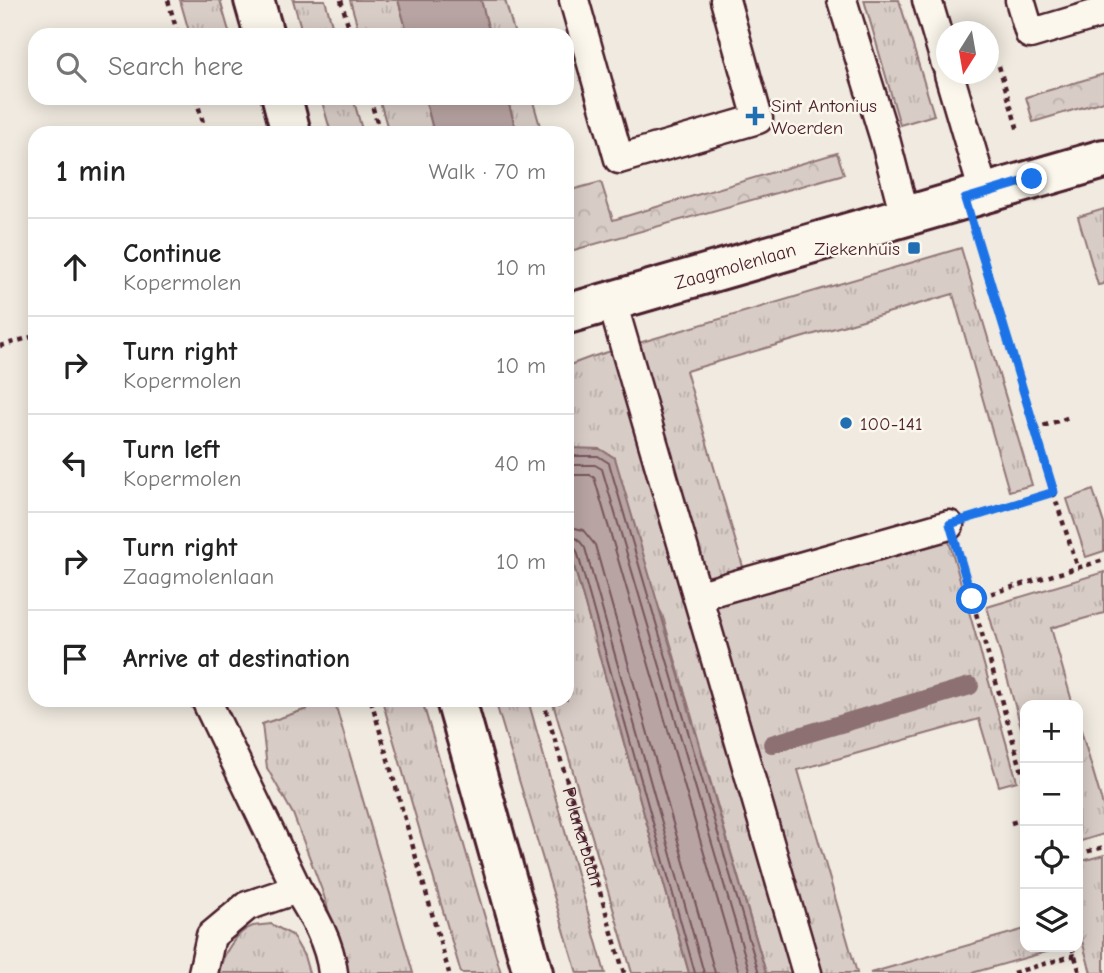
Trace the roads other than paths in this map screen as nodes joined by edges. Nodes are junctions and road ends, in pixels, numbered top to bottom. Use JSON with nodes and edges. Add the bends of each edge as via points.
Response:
{"nodes":[{"id":1,"x":254,"y":0,"type":"edge"},
{"id":2,"x":574,"y":0,"type":"edge"},
{"id":3,"x":724,"y":0,"type":"edge"},
{"id":4,"x":842,"y":0,"type":"edge"},
{"id":5,"x":928,"y":0,"type":"edge"},
{"id":6,"x":1020,"y":0,"type":"edge"},
{"id":7,"x":1104,"y":12,"type":"edge"},
{"id":8,"x":936,"y":27,"type":"edge"},
{"id":9,"x":262,"y":28,"type":"edge"},
{"id":10,"x":951,"y":84,"type":"edge"},
{"id":11,"x":284,"y":105,"type":"edge"},
{"id":12,"x":289,"y":126,"type":"edge"},
{"id":13,"x":1104,"y":159,"type":"edge"},
{"id":14,"x":975,"y":196,"type":"junction"},
{"id":15,"x":905,"y":216,"type":"junction"},
{"id":16,"x":611,"y":302,"type":"junction"},
{"id":17,"x":574,"y":312,"type":"edge"},
{"id":18,"x":950,"y":524,"type":"road end"},
{"id":19,"x":697,"y":596,"type":"junction"},
{"id":20,"x":209,"y":707,"type":"edge"},
{"id":21,"x":458,"y":707,"type":"edge"},
{"id":22,"x":298,"y":889,"type":"junction"},
{"id":23,"x":203,"y":973,"type":"edge"},
{"id":24,"x":333,"y":973,"type":"edge"},
{"id":25,"x":533,"y":973,"type":"edge"},
{"id":26,"x":807,"y":973,"type":"edge"}],
"edges":[{"from":1,"to":9,"type":"street"},
{"from":2,"to":3,"type":"lane","via":[[619,159],[758,119]]},
{"from":4,"to":15,"type":"lane"},
{"from":5,"to":8,"type":"lane"},
{"from":6,"to":7,"type":"lane","via":[[1030,34]]},
{"from":10,"to":14,"type":"lane"},
{"from":11,"to":12,"type":"street"},
{"from":13,"to":14,"type":"street","name":"Zaagmolenlaan"},
{"from":14,"to":15,"type":"street","name":"Zaagmolenlaan"},
{"from":15,"to":16,"type":"street","name":"Zaagmolenlaan"},
{"from":16,"to":17,"type":"street","name":"Zaagmolenlaan"},
{"from":16,"to":19,"type":"lane"},
{"from":18,"to":19,"type":"lane"},
{"from":19,"to":26,"type":"lane"},
{"from":20,"to":22,"type":"lane"},
{"from":21,"to":25,"type":"street"},
{"from":22,"to":23,"type":"lane","via":[[247,906],[211,936]]},
{"from":22,"to":24,"type":"lane","via":[[314,917]]}]}
